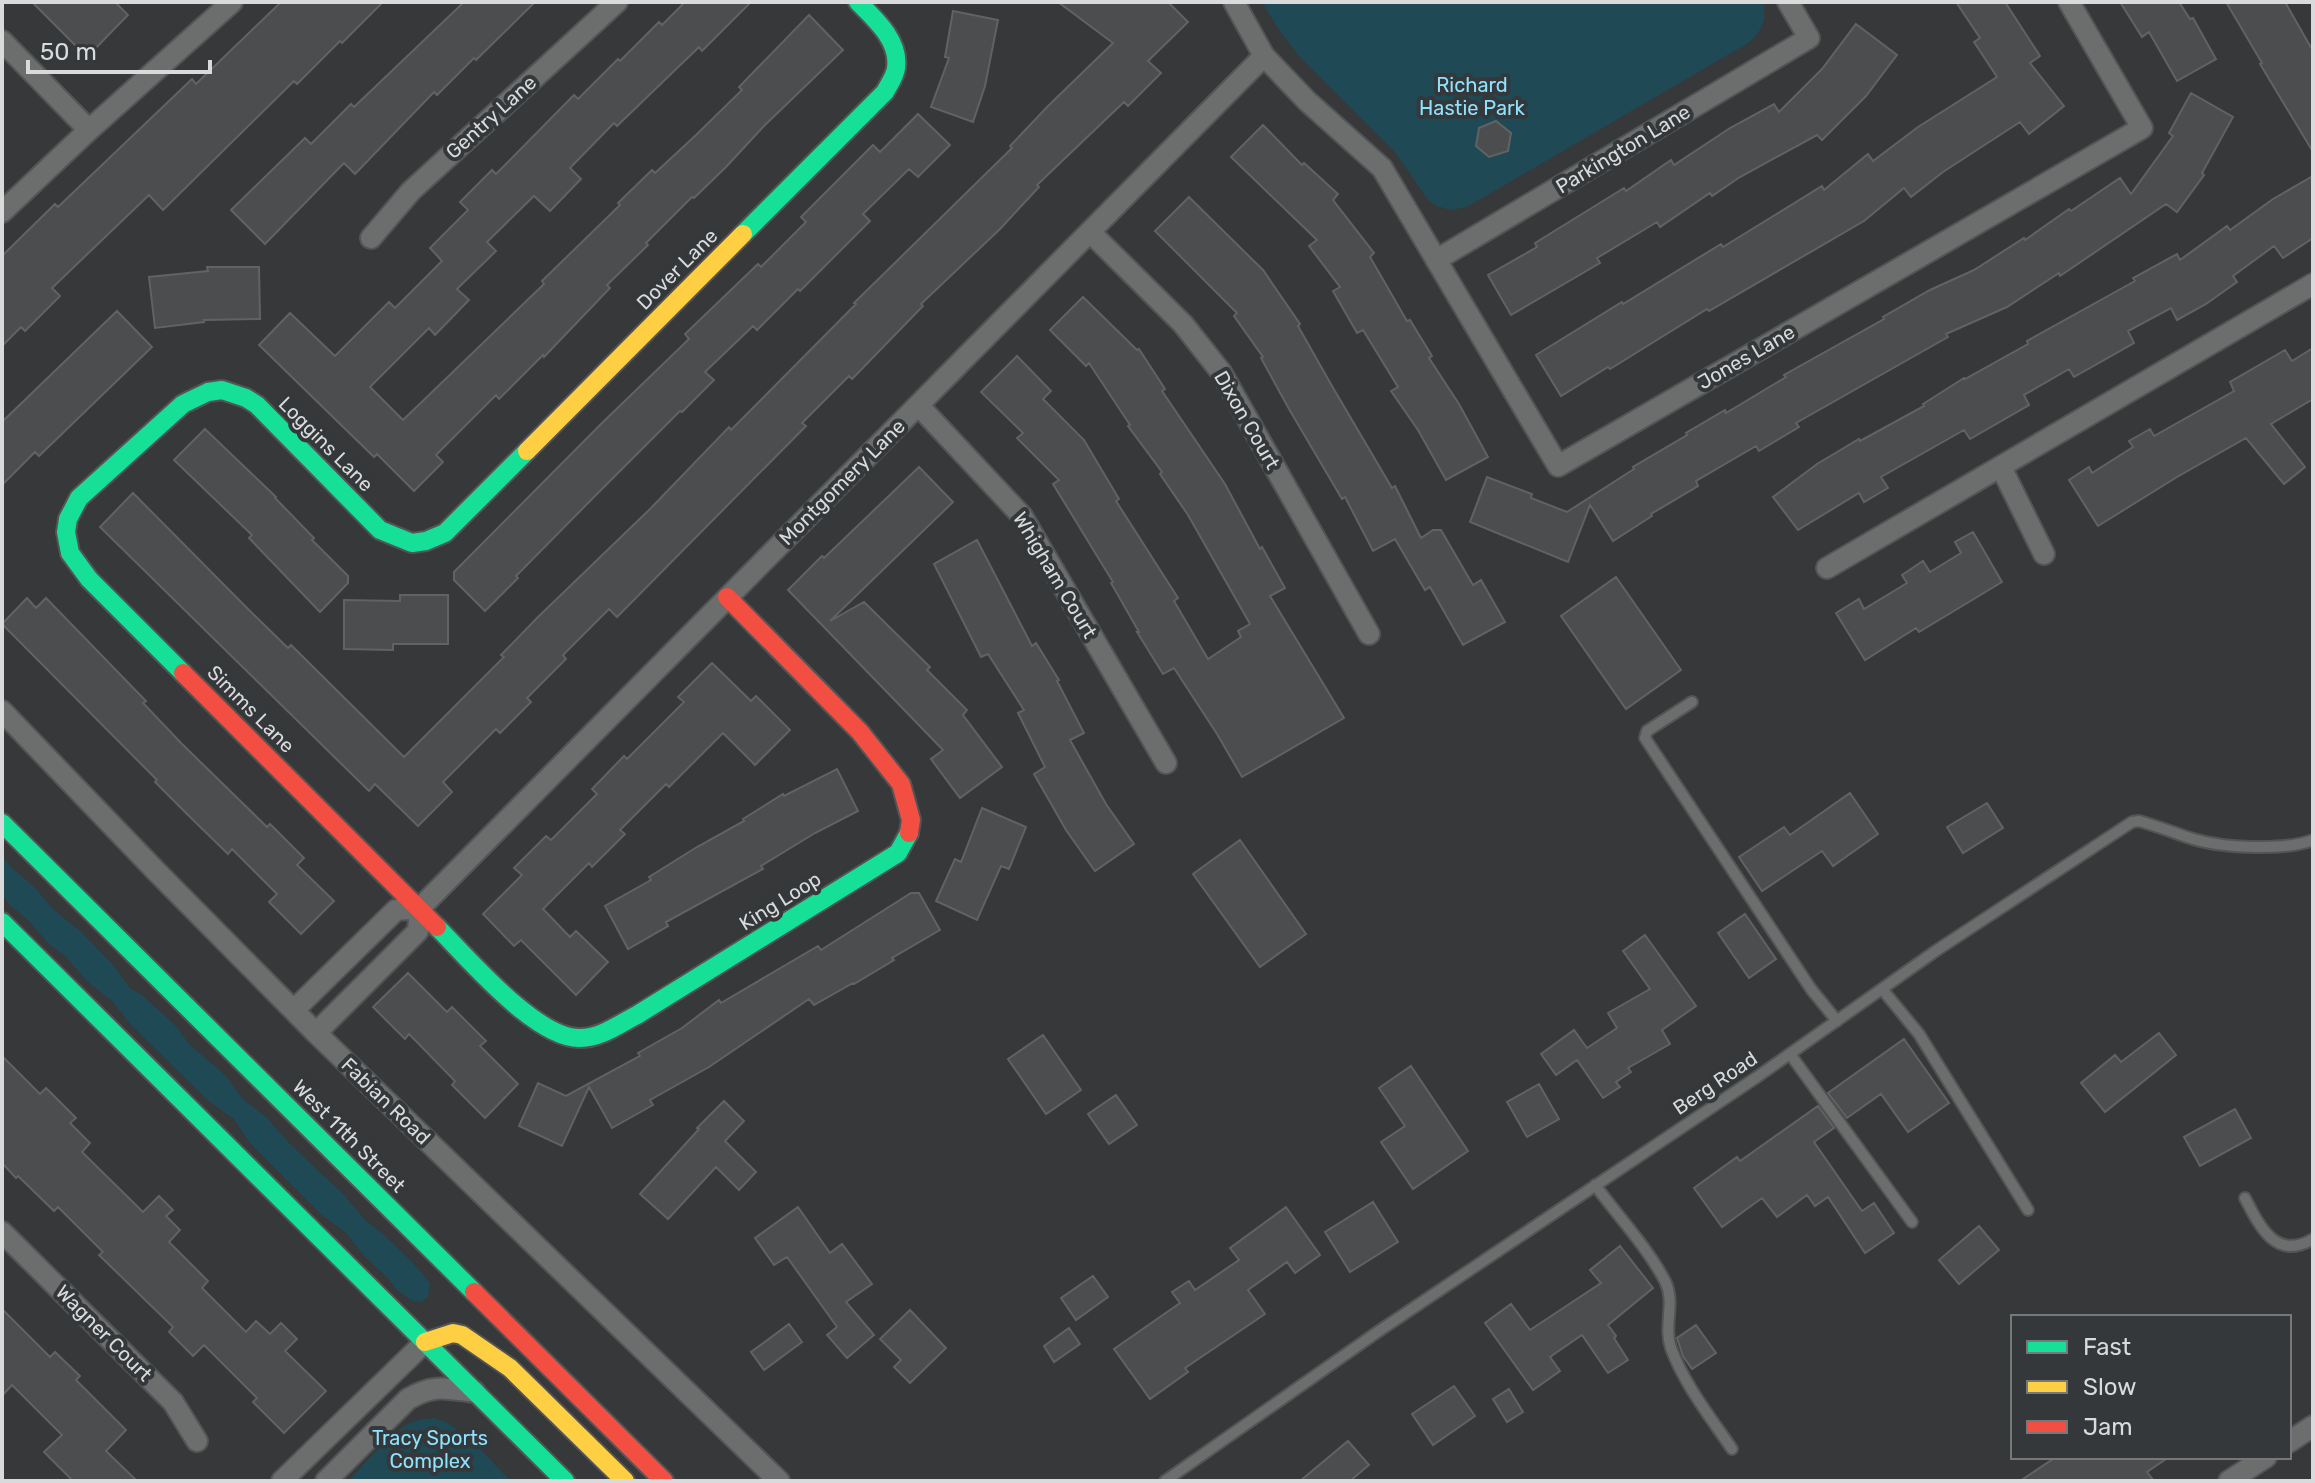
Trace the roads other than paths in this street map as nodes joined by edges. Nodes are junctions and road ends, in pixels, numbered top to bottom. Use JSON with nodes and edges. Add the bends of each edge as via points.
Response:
{"nodes":[{"id":1,"x":232,"y":2,"type":"edge"},
{"id":2,"x":617,"y":2,"type":"edge"},
{"id":3,"x":858,"y":2,"type":"edge"},
{"id":4,"x":1234,"y":2,"type":"edge"},
{"id":5,"x":1788,"y":2,"type":"edge"},
{"id":6,"x":2069,"y":2,"type":"edge"},
{"id":7,"x":2,"y":41,"type":"edge"},
{"id":8,"x":1264,"y":56,"type":"junction"},
{"id":9,"x":89,"y":130,"type":"junction"},
{"id":10,"x":2,"y":212,"type":"edge"},
{"id":11,"x":1090,"y":232,"type":"junction"},
{"id":12,"x":371,"y":238,"type":"dead end"},
{"id":13,"x":1436,"y":260,"type":"junction"},
{"id":14,"x":2313,"y":284,"type":"edge"},
{"id":15,"x":919,"y":406,"type":"junction"},
{"id":16,"x":2001,"y":467,"type":"junction"},
{"id":17,"x":66,"y":532,"type":"joint"},
{"id":18,"x":419,"y":543,"type":"joint"},
{"id":19,"x":2044,"y":554,"type":"dead end"},
{"id":20,"x":1827,"y":568,"type":"dead end"},
{"id":21,"x":727,"y":597,"type":"junction"},
{"id":22,"x":1369,"y":634,"type":"dead end"},
{"id":23,"x":1692,"y":702,"type":"dead end"},
{"id":24,"x":2,"y":711,"type":"edge"},
{"id":25,"x":1166,"y":763,"type":"dead end"},
{"id":26,"x":2,"y":823,"type":"edge"},
{"id":27,"x":2313,"y":840,"type":"edge"},
{"id":28,"x":420,"y":908,"type":"junction"},
{"id":29,"x":2,"y":922,"type":"edge"},
{"id":30,"x":1882,"y":989,"type":"junction"},
{"id":31,"x":294,"y":1010,"type":"junction"},
{"id":32,"x":1837,"y":1021,"type":"junction"},
{"id":33,"x":316,"y":1033,"type":"junction"},
{"id":34,"x":1790,"y":1054,"type":"junction"},
{"id":35,"x":1595,"y":1185,"type":"junction"},
{"id":36,"x":2245,"y":1198,"type":"dead end"},
{"id":37,"x":2028,"y":1210,"type":"dead end"},
{"id":38,"x":1912,"y":1222,"type":"dead end"},
{"id":39,"x":2,"y":1232,"type":"edge"},
{"id":40,"x":2313,"y":1239,"type":"edge"},
{"id":41,"x":425,"y":1342,"type":"junction"},
{"id":42,"x":475,"y":1392,"type":"junction"},
{"id":43,"x":2313,"y":1426,"type":"edge"},
{"id":44,"x":197,"y":1441,"type":"dead end"},
{"id":45,"x":2291,"y":1441,"type":"edge"},
{"id":46,"x":1732,"y":1449,"type":"dead end"},
{"id":47,"x":2263,"y":1459,"type":"edge"},
{"id":48,"x":282,"y":1481,"type":"edge"},
{"id":49,"x":326,"y":1481,"type":"edge"},
{"id":50,"x":565,"y":1481,"type":"edge"},
{"id":51,"x":625,"y":1481,"type":"edge"},
{"id":52,"x":664,"y":1481,"type":"edge"},
{"id":53,"x":779,"y":1481,"type":"edge"},
{"id":54,"x":1165,"y":1481,"type":"edge"},
{"id":55,"x":2229,"y":1481,"type":"edge"}],
"edges":[{"from":1,"to":9,"type":"street"},
{"from":2,"to":12,"type":"street","name":"Gentry Lane","via":[[411,191]]},
{"from":3,"to":18,"type":"street","name":"Dover Lane","via":[[895,49],[896,69],[885,92],[445,533]]},
{"from":4,"to":8,"type":"street"},
{"from":5,"to":13,"type":"street","name":"Parkington Lane","via":[[1809,38]]},
{"from":6,"to":13,"type":"street","name":"Jones Lane","via":[[2142,128],[1558,466]]},
{"from":7,"to":9,"type":"street"},
{"from":8,"to":11,"type":"street","name":"Montgomery Lane"},
{"from":8,"to":13,"type":"street","via":[[1382,168]]},
{"from":9,"to":10,"type":"street"},
{"from":11,"to":15,"type":"street","name":"Montgomery Lane"},
{"from":11,"to":22,"type":"street","name":"Dixon Court","via":[[1183,324],[1221,372]]},
{"from":14,"to":16,"type":"street"},
{"from":15,"to":21,"type":"street","name":"Montgomery Lane"},
{"from":15,"to":25,"type":"street","name":"Whigham Court","via":[[1022,516]]},
{"from":16,"to":19,"type":"street"},
{"from":16,"to":20,"type":"street"},
{"from":17,"to":18,"type":"street","name":"Loggins Lane","via":[[79,498],[102,477],[183,404],[222,390],[257,405],[380,530]]},
{"from":17,"to":28,"type":"street","name":"Simms Lane","via":[[70,553],[89,579]]},
{"from":21,"to":28,"type":"street","name":"Montgomery Lane"},
{"from":21,"to":28,"type":"street","name":"King Loop","via":[[860,732],[901,784],[911,820],[898,853],[637,1015],[592,1037],[573,1039],[547,1030]]},
{"from":23,"to":32,"type":"lane","via":[[1647,731],[1645,738]]},
{"from":24,"to":31,"type":"street","name":"Fabian Road"},
{"from":26,"to":52,"type":"street","name":"West 11th Street"},
{"from":27,"to":30,"type":"lane","name":"Berg Road","via":[[2256,848],[2196,840],[2132,822]]},
{"from":28,"to":31,"type":"street","name":"Montgomery Lane","via":[[396,910]]},
{"from":28,"to":33,"type":"street","name":"Montgomery Lane","via":[[418,931]]},
{"from":29,"to":41,"type":"street"},
{"from":30,"to":32,"type":"lane","name":"Berg Road"},
{"from":30,"to":37,"type":"lane","via":[[1919,1034]]},
{"from":31,"to":33,"type":"street","name":"Fabian Road"},
{"from":32,"to":34,"type":"lane","name":"Berg Road"},
{"from":33,"to":53,"type":"street","name":"Fabian Road"},
{"from":34,"to":35,"type":"lane","name":"Berg Road"},
{"from":34,"to":38,"type":"lane"},
{"from":35,"to":46,"type":"lane","via":[[1666,1284],[1671,1348]]},
{"from":35,"to":54,"type":"lane","name":"Berg Road"},
{"from":36,"to":40,"type":"lane","via":[[2260,1226],[2279,1245],[2293,1247]]},
{"from":39,"to":44,"type":"street","name":"Wagner Court","via":[[173,1402]]},
{"from":41,"to":42,"type":"street"},
{"from":41,"to":48,"type":"street"},
{"from":41,"to":51,"type":"street","via":[[462,1335],[510,1368]]},
{"from":42,"to":49,"type":"street","via":[[440,1387],[408,1399]]},
{"from":42,"to":50,"type":"street"},
{"from":43,"to":45,"type":"street"},
{"from":47,"to":55,"type":"street"}]}
